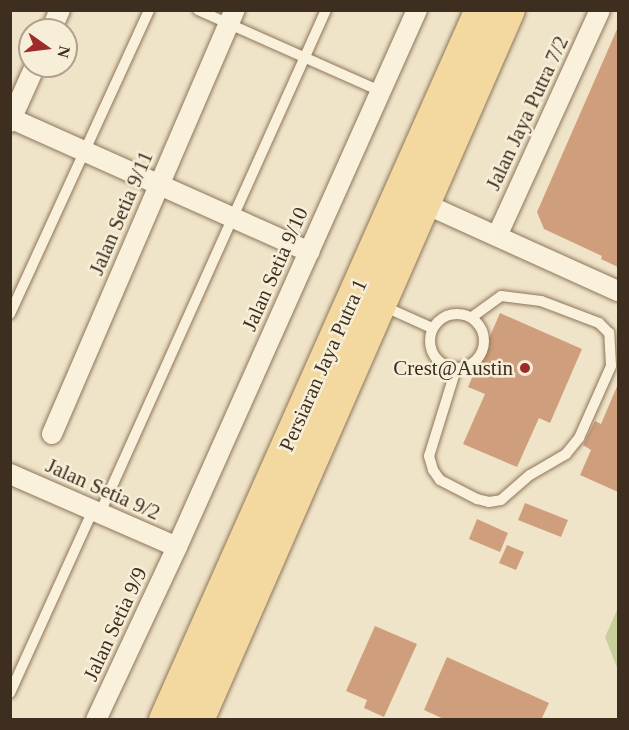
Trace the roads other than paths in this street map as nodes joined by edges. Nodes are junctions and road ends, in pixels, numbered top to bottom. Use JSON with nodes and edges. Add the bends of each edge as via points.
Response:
{"nodes":[{"id":1,"x":149,"y":10,"type":"edge"},
{"id":2,"x":198,"y":10,"type":"edge"},
{"id":3,"x":326,"y":10,"type":"edge"},
{"id":4,"x":417,"y":10,"type":"edge"},
{"id":5,"x":480,"y":10,"type":"edge"},
{"id":6,"x":509,"y":10,"type":"edge"},
{"id":7,"x":600,"y":10,"type":"edge"},
{"id":8,"x":232,"y":17,"type":"edge"},
{"id":9,"x":305,"y":58,"type":"junction"},
{"id":10,"x":30,"y":78,"type":"edge"},
{"id":11,"x":382,"y":92,"type":"junction"},
{"id":12,"x":11,"y":120,"type":"edge"},
{"id":13,"x":84,"y":152,"type":"junction"},
{"id":14,"x":159,"y":185,"type":"junction"},
{"id":15,"x":423,"y":203,"type":"junction"},
{"id":16,"x":233,"y":218,"type":"junction"},
{"id":17,"x":497,"y":236,"type":"junction"},
{"id":18,"x":309,"y":252,"type":"junction"},
{"id":19,"x":618,"y":291,"type":"edge"},
{"id":20,"x":380,"y":305,"type":"junction"},
{"id":21,"x":10,"y":314,"type":"edge"},
{"id":22,"x":472,"y":318,"type":"junction"},
{"id":23,"x":432,"y":328,"type":"junction"},
{"id":24,"x":456,"y":369,"type":"junction"},
{"id":25,"x":52,"y":434,"type":"dead end"},
{"id":26,"x":13,"y":482,"type":"edge"},
{"id":27,"x":96,"y":512,"type":"junction"},
{"id":28,"x":177,"y":547,"type":"junction"},
{"id":29,"x":10,"y":693,"type":"edge"},
{"id":30,"x":96,"y":720,"type":"edge"},
{"id":31,"x":165,"y":720,"type":"edge"},
{"id":32,"x":198,"y":720,"type":"edge"}],
"edges":[{"from":1,"to":13,"type":"lane"},
{"from":2,"to":8,"type":"lane"},
{"from":3,"to":9,"type":"lane"},
{"from":4,"to":11,"type":"street","name":"Jalan Setia 9/10"},
{"from":5,"to":31,"type":"main road","name":"Persiaran Jaya Putra 1"},
{"from":6,"to":15,"type":"main road","name":"Persiaran Jaya Putra 1"},
{"from":7,"to":17,"type":"street","name":"Jalan Jaya Putra 7/2"},
{"from":8,"to":9,"type":"lane"},
{"from":8,"to":14,"type":"street","name":"Jalan Setia 9/11"},
{"from":9,"to":11,"type":"lane"},
{"from":9,"to":16,"type":"lane"},
{"from":10,"to":12,"type":"street"},
{"from":11,"to":18,"type":"street","name":"Jalan Setia 9/10"},
{"from":12,"to":13,"type":"street"},
{"from":13,"to":14,"type":"street"},
{"from":13,"to":21,"type":"lane"},
{"from":14,"to":16,"type":"street"},
{"from":14,"to":25,"type":"street","name":"Jalan Setia 9/11"},
{"from":15,"to":17,"type":"street"},
{"from":15,"to":20,"type":"main road","name":"Persiaran Jaya Putra 1"},
{"from":16,"to":18,"type":"street"},
{"from":16,"to":27,"type":"lane"},
{"from":17,"to":19,"type":"street"},
{"from":18,"to":28,"type":"street","name":"Jalan Setia 9/10"},
{"from":20,"to":23,"type":"lane"},
{"from":20,"to":32,"type":"main road","name":"Persiaran Jaya Putra 1"},
{"from":22,"to":23,"type":"lane","via":[[454,313]]},
{"from":22,"to":24,"type":"lane","via":[[483,332],[483,349],[472,363]]},
{"from":22,"to":24,"type":"lane","via":[[501,296],[541,301],[599,323],[609,333],[611,366],[579,438],[566,454],[538,470],[501,500],[489,502],[440,480],[429,456]]},
{"from":23,"to":24,"type":"lane","via":[[429,337],[433,355]]},
{"from":26,"to":27,"type":"street","name":"Jalan Setia 9/2"},
{"from":27,"to":28,"type":"street","name":"Jalan Setia 9/2"},
{"from":27,"to":29,"type":"lane"},
{"from":28,"to":30,"type":"street","name":"Jalan Setia 9/9"}]}
